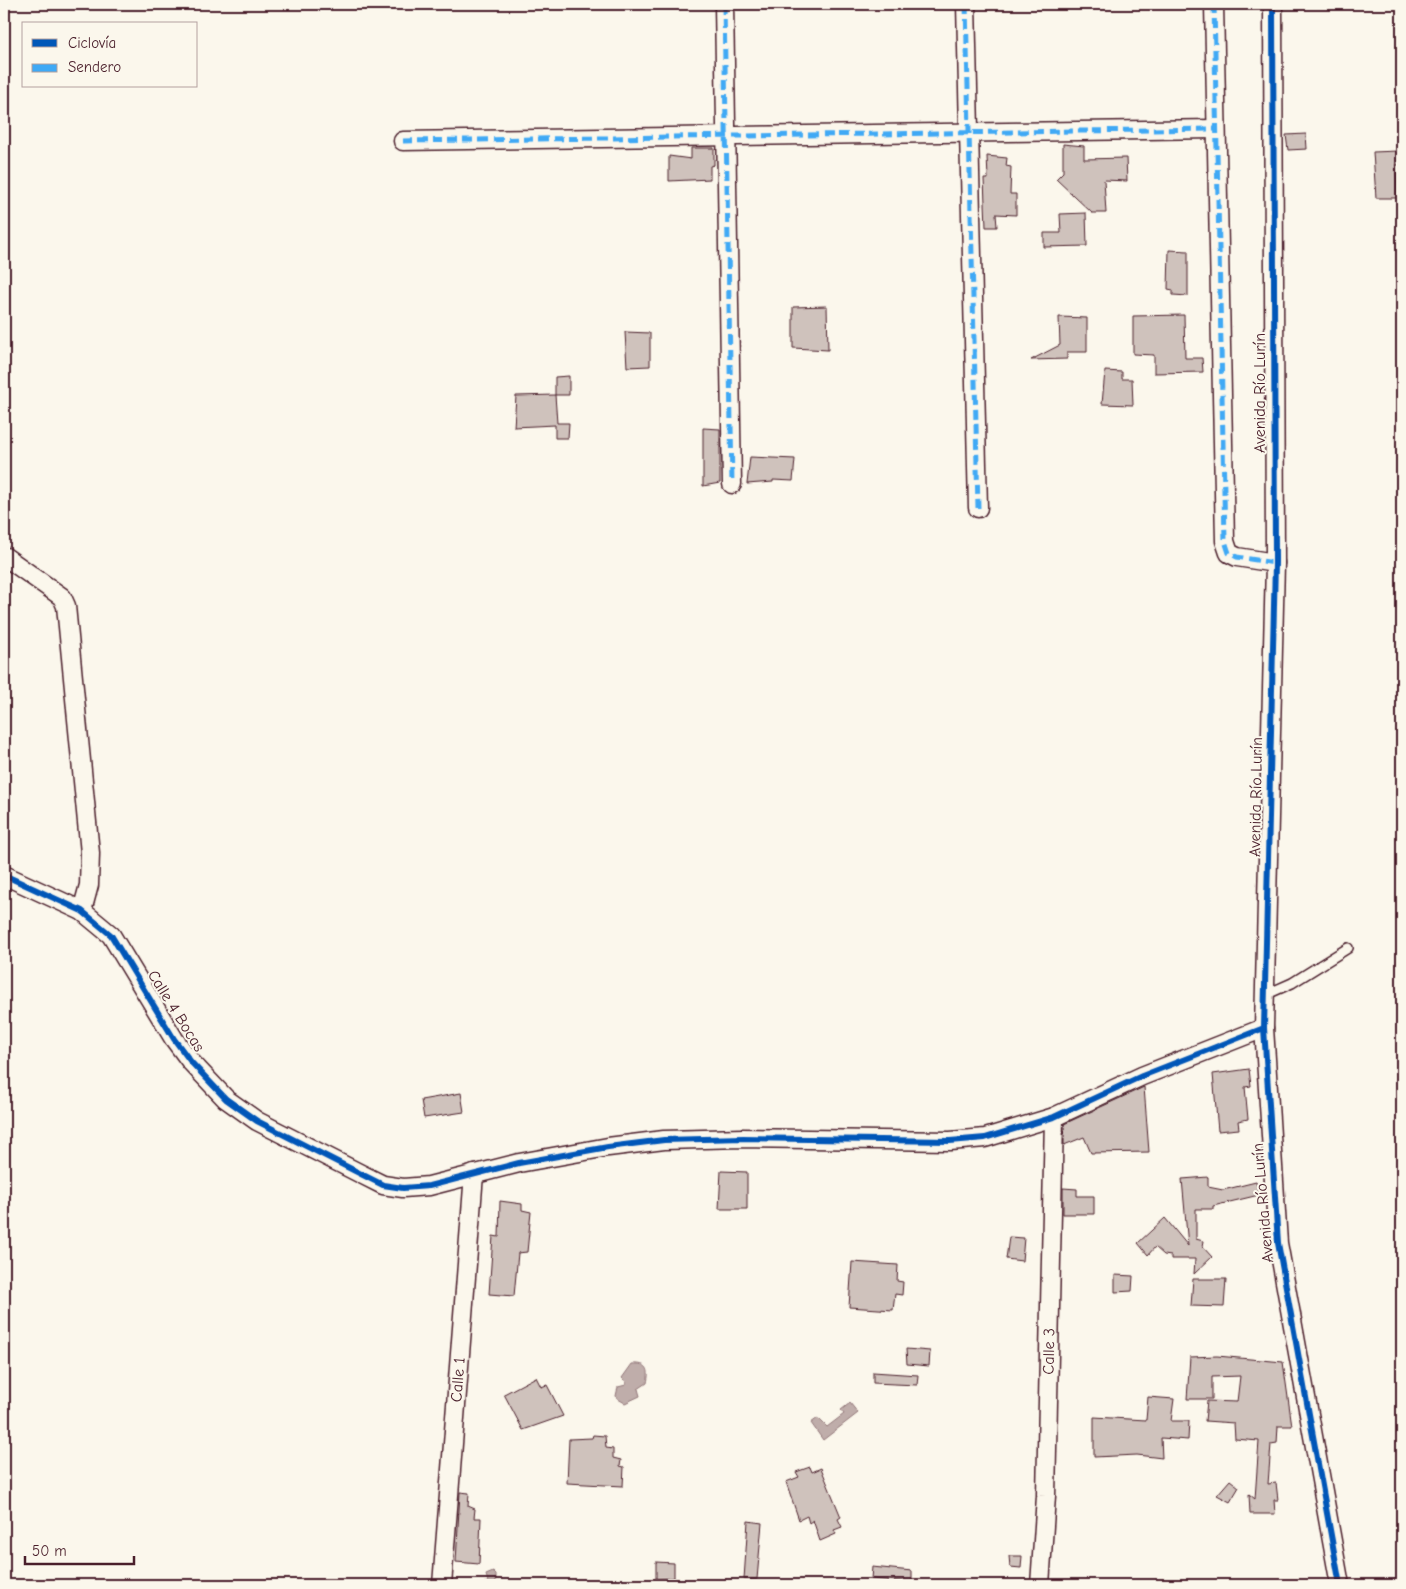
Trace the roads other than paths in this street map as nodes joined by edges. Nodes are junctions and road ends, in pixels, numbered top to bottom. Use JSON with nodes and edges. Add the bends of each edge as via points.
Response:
{"nodes":[{"id":1,"x":724,"y":4,"type":"edge"},
{"id":2,"x":966,"y":4,"type":"edge"},
{"id":3,"x":1214,"y":4,"type":"edge"},
{"id":4,"x":1273,"y":4,"type":"edge"},
{"id":5,"x":1215,"y":129,"type":"junction"},
{"id":6,"x":969,"y":133,"type":"junction"},
{"id":7,"x":727,"y":136,"type":"junction"},
{"id":8,"x":403,"y":141,"type":"dead end"},
{"id":9,"x":732,"y":484,"type":"dead end"},
{"id":10,"x":978,"y":508,"type":"dead end"},
{"id":11,"x":4,"y":556,"type":"edge"},
{"id":12,"x":1274,"y":563,"type":"junction"},
{"id":13,"x":4,"y":875,"type":"edge"},
{"id":14,"x":82,"y":910,"type":"junction"},
{"id":15,"x":1348,"y":948,"type":"dead end"},
{"id":16,"x":1265,"y":995,"type":"junction"},
{"id":17,"x":1264,"y":1028,"type":"junction"},
{"id":18,"x":1054,"y":1117,"type":"junction"},
{"id":19,"x":474,"y":1174,"type":"junction"},
{"id":20,"x":442,"y":1585,"type":"edge"},
{"id":21,"x":1040,"y":1585,"type":"edge"},
{"id":22,"x":1340,"y":1585,"type":"edge"}],
"edges":[{"from":1,"to":7,"type":"street"},
{"from":2,"to":6,"type":"street"},
{"from":3,"to":5,"type":"street"},
{"from":4,"to":12,"type":"street","name":"Avenida Río Lurín"},
{"from":5,"to":6,"type":"street"},
{"from":5,"to":12,"type":"street","via":[[1225,541],[1230,554]]},
{"from":6,"to":7,"type":"street"},
{"from":6,"to":10,"type":"street"},
{"from":7,"to":8,"type":"street"},
{"from":7,"to":9,"type":"street"},
{"from":11,"to":14,"type":"street","via":[[62,597],[66,606],[90,853],[89,885]]},
{"from":12,"to":16,"type":"street","name":"Avenida Río Lurín"},
{"from":13,"to":14,"type":"street","name":"Calle 4 Bocas"},
{"from":14,"to":19,"type":"street","name":"Calle 4 Bocas","via":[[111,935],[191,1062],[226,1099],[257,1121],[383,1185],[403,1188],[429,1186]]},
{"from":15,"to":16,"type":"lane","via":[[1292,983]]},
{"from":16,"to":17,"type":"street","name":"Avenida Río Lurín"},
{"from":17,"to":18,"type":"street","name":"Calle 4 Bocas","via":[[1142,1076]]},
{"from":17,"to":22,"type":"street","name":"Avenida Río Lurín","via":[[1278,1243]]},
{"from":18,"to":19,"type":"street","name":"Calle 4 Bocas","via":[[985,1138],[950,1141],[664,1140],[608,1147]]},
{"from":18,"to":21,"type":"street","name":"Calle 3","via":[[1046,1496]]},
{"from":19,"to":20,"type":"street","name":"Calle 1"}]}
